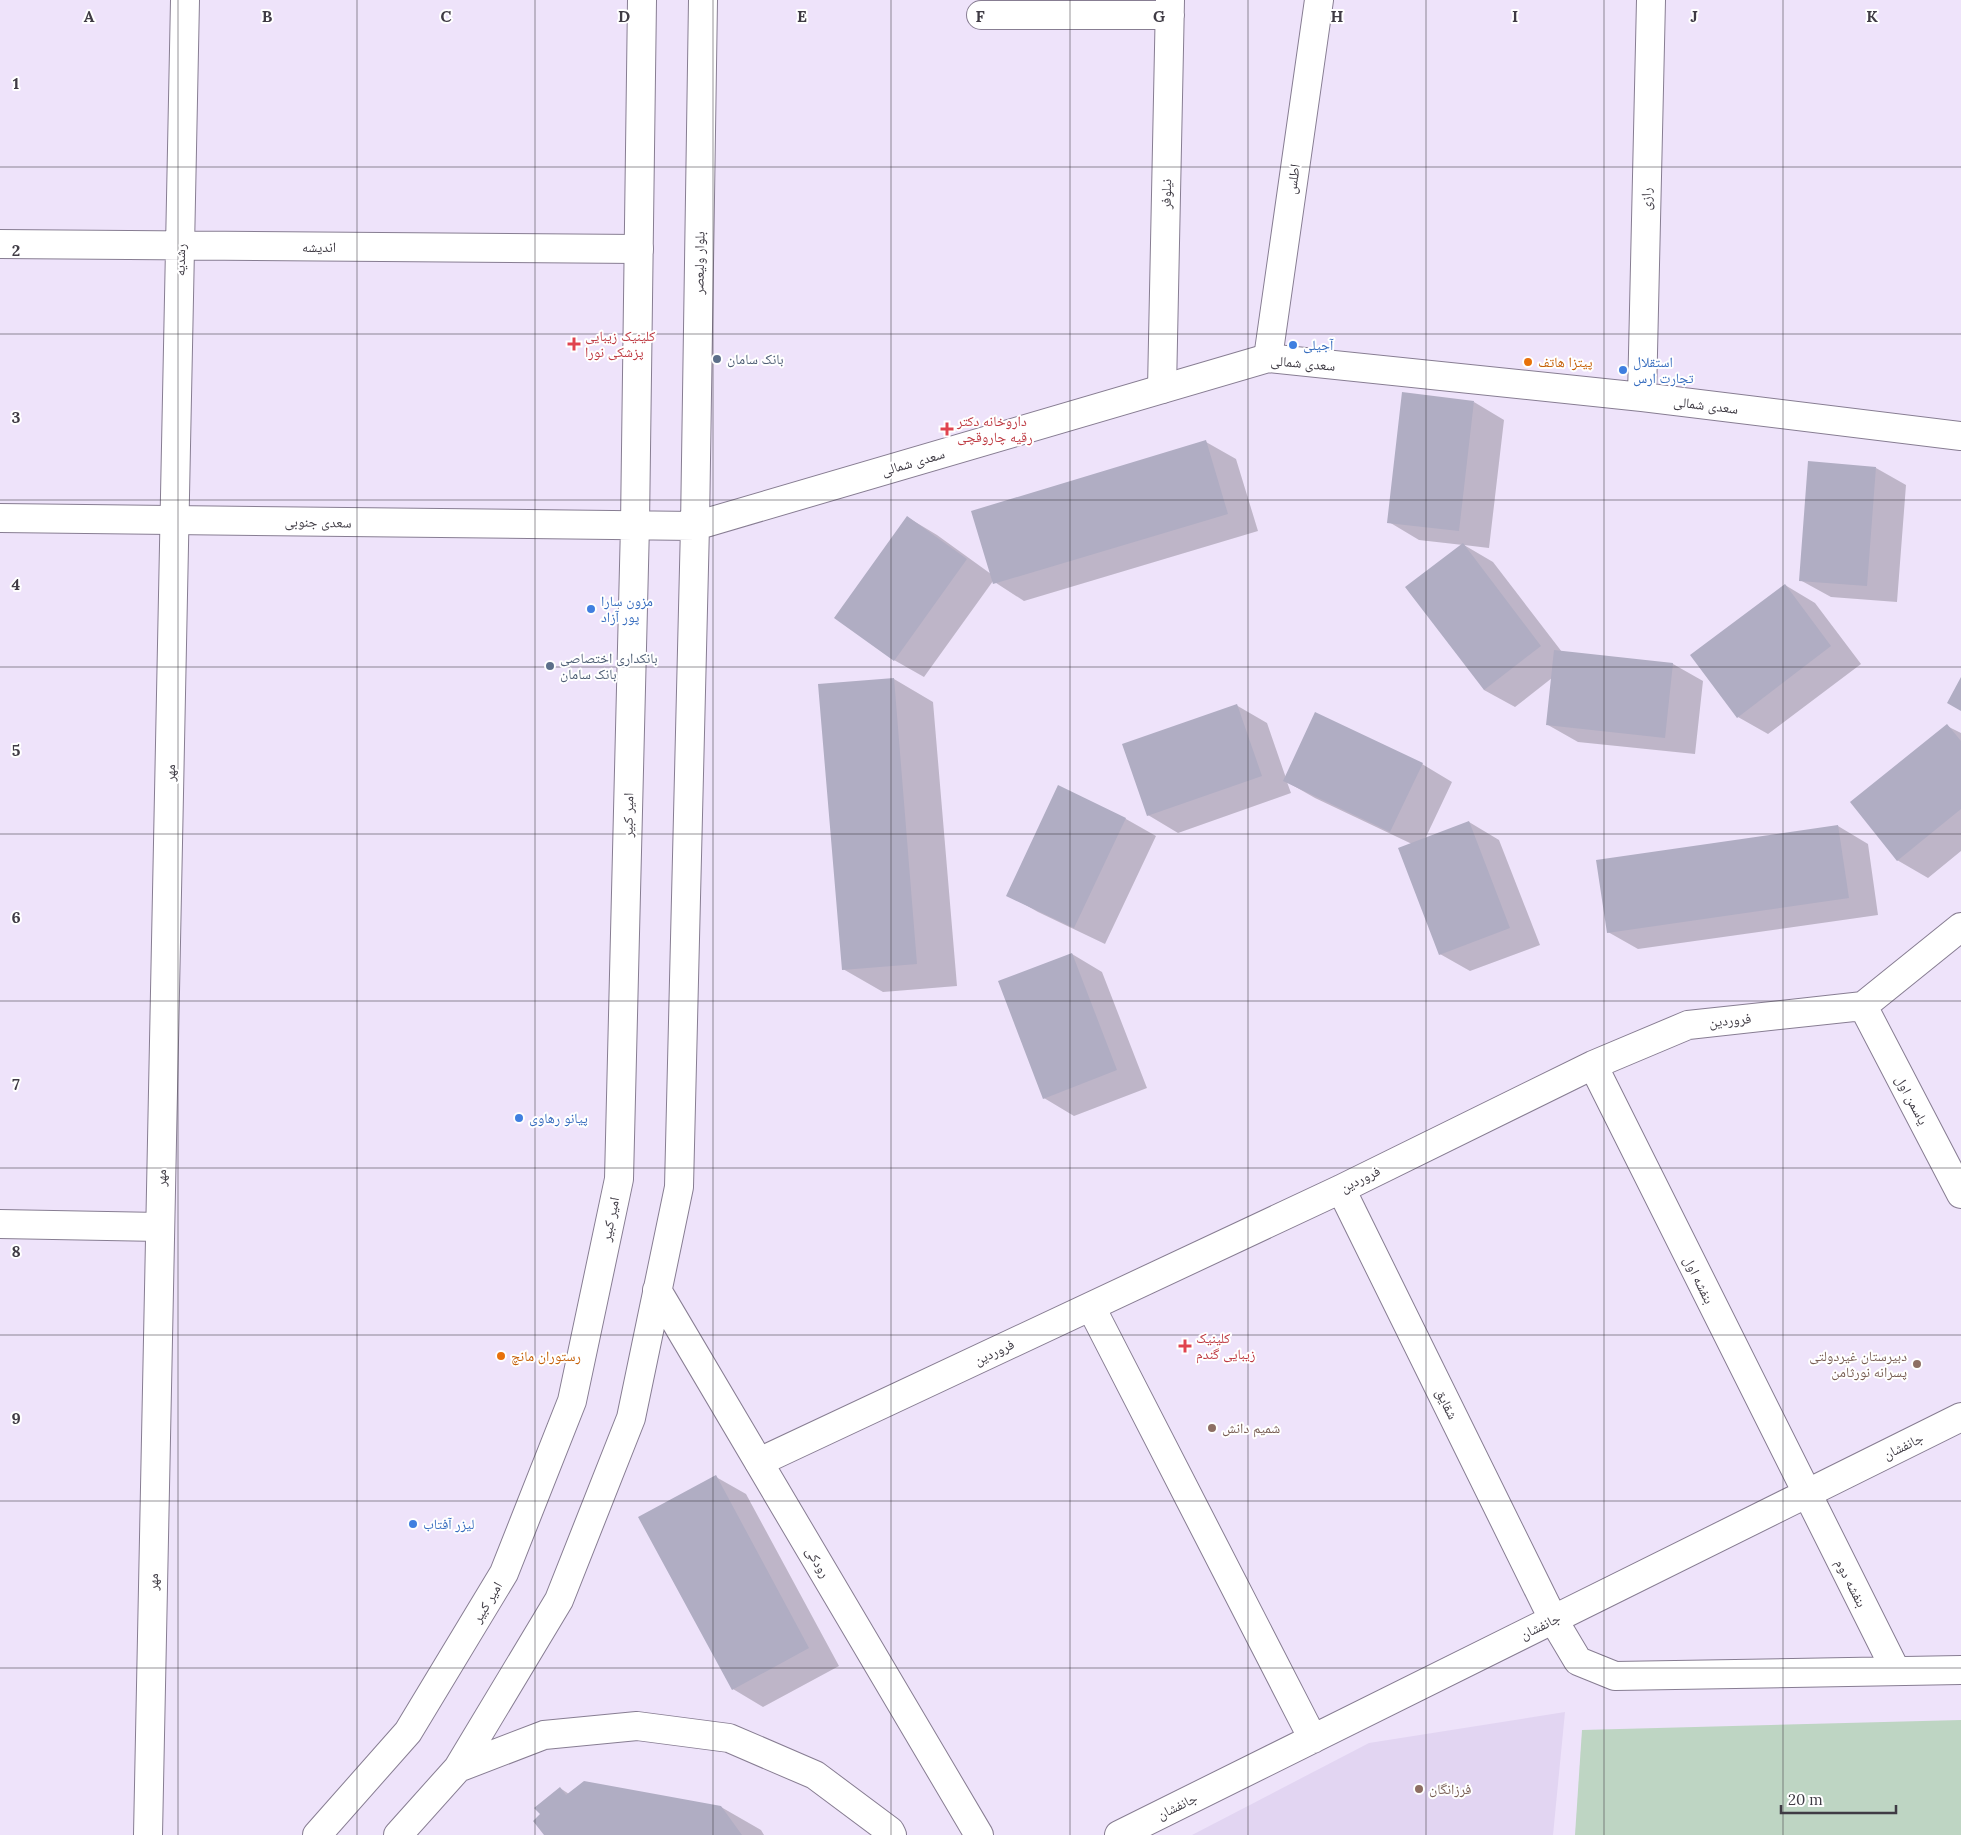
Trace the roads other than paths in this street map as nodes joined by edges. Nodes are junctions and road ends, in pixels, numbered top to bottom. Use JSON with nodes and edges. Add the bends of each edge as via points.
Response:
{"nodes":[{"id":1,"x":185,"y":0,"type":"edge"},
{"id":2,"x":642,"y":0,"type":"edge"},
{"id":3,"x":702,"y":0,"type":"edge"},
{"id":4,"x":1319,"y":0,"type":"edge"},
{"id":5,"x":1651,"y":0,"type":"edge"},
{"id":6,"x":1170,"y":7,"type":"edge"},
{"id":7,"x":981,"y":15,"type":"dead end"},
{"id":8,"x":0,"y":244,"type":"edge"},
{"id":9,"x":180,"y":246,"type":"junction"},
{"id":10,"x":638,"y":249,"type":"junction"},
{"id":11,"x":1268,"y":358,"type":"junction"},
{"id":12,"x":1162,"y":389,"type":"junction"},
{"id":13,"x":1642,"y":397,"type":"junction"},
{"id":14,"x":1961,"y":436,"type":"edge"},
{"id":15,"x":0,"y":518,"type":"edge"},
{"id":16,"x":175,"y":520,"type":"junction"},
{"id":17,"x":635,"y":526,"type":"junction"},
{"id":18,"x":695,"y":526,"type":"junction"},
{"id":19,"x":1961,"y":927,"type":"edge"},
{"id":20,"x":1862,"y":1006,"type":"junction"},
{"id":21,"x":1593,"y":1065,"type":"junction"},
{"id":22,"x":1341,"y":1189,"type":"junction"},
{"id":23,"x":1961,"y":1194,"type":"edge"},
{"id":24,"x":0,"y":1224,"type":"edge"},
{"id":25,"x":160,"y":1227,"type":"junction"},
{"id":26,"x":657,"y":1290,"type":"junction"},
{"id":27,"x":1091,"y":1307,"type":"junction"},
{"id":28,"x":1961,"y":1417,"type":"edge"},
{"id":29,"x":759,"y":1462,"type":"junction"},
{"id":30,"x":1806,"y":1494,"type":"junction"},
{"id":31,"x":1553,"y":1619,"type":"junction"},
{"id":32,"x":1961,"y":1670,"type":"edge"},
{"id":33,"x":1896,"y":1671,"type":"junction"},
{"id":34,"x":1313,"y":1739,"type":"junction"},
{"id":35,"x":458,"y":1768,"type":"junction"},
{"id":36,"x":148,"y":1835,"type":"edge"},
{"id":37,"x":317,"y":1835,"type":"edge"},
{"id":38,"x":398,"y":1835,"type":"edge"},
{"id":39,"x":892,"y":1835,"type":"edge"},
{"id":40,"x":979,"y":1835,"type":"edge"},
{"id":41,"x":1119,"y":1835,"type":"edge"}],
"edges":[{"from":1,"to":9,"type":"street","name":"رشدیه"},
{"from":2,"to":10,"type":"street"},
{"from":3,"to":18,"type":"street","name":"بلوار ولیعصر"},
{"from":4,"to":11,"type":"street","name":"اطلس"},
{"from":5,"to":13,"type":"street","name":"رازی"},
{"from":6,"to":7,"type":"street"},
{"from":6,"to":12,"type":"street","name":"نیلوفر"},
{"from":8,"to":9,"type":"street","name":"اندیشه"},
{"from":9,"to":10,"type":"street","name":"اندیشه"},
{"from":9,"to":16,"type":"street","name":"رشدیه"},
{"from":10,"to":17,"type":"street"},
{"from":11,"to":12,"type":"street","name":"سعدى شمالى"},
{"from":11,"to":13,"type":"street","name":"سعدى شمالى"},
{"from":12,"to":18,"type":"street","name":"سعدى شمالى"},
{"from":13,"to":14,"type":"street","name":"سعدى شمالى"},
{"from":15,"to":16,"type":"street","name":"سعدى جنوبی"},
{"from":16,"to":17,"type":"street","name":"سعدى جنوبی"},
{"from":16,"to":25,"type":"street","name":"مهر"},
{"from":17,"to":18,"type":"street","name":"سعدى شمالى"},
{"from":17,"to":37,"type":"street","name":"امیر کبیر","via":[[619,1179],[572,1401],[504,1573],[408,1732]]},
{"from":18,"to":26,"type":"street","via":[[679,1187]]},
{"from":19,"to":20,"type":"street"},
{"from":20,"to":21,"type":"street","name":"فروردین","via":[[1688,1025]]},
{"from":20,"to":23,"type":"street","name":"یاسمن اول"},
{"from":21,"to":22,"type":"street","name":"فروردین"},
{"from":21,"to":30,"type":"street","name":"بنفشه اول"},
{"from":22,"to":27,"type":"street","name":"فروردین"},
{"from":22,"to":31,"type":"street","name":"شقایق"},
{"from":24,"to":25,"type":"street"},
{"from":25,"to":36,"type":"street","name":"مهر"},
{"from":26,"to":29,"type":"street","name":"رودکى"},
{"from":26,"to":35,"type":"street","via":[[630,1418],[559,1600]]},
{"from":27,"to":29,"type":"street","name":"فروردین"},
{"from":27,"to":34,"type":"street"},
{"from":28,"to":30,"type":"street","name":"جانفشان"},
{"from":29,"to":40,"type":"street","name":"رودکى"},
{"from":30,"to":31,"type":"street","name":"جانفشان"},
{"from":30,"to":33,"type":"street","name":"بنفشه دوم"},
{"from":31,"to":33,"type":"street","name":"شقایق","via":[[1578,1662],[1615,1676]]},
{"from":31,"to":34,"type":"street","name":"جانفشان"},
{"from":32,"to":33,"type":"street","name":"شقایق"},
{"from":34,"to":41,"type":"street","name":"جانفشان"},
{"from":35,"to":38,"type":"street"},
{"from":35,"to":39,"type":"street","via":[[544,1736],[637,1726],[729,1738],[815,1774]]}]}
